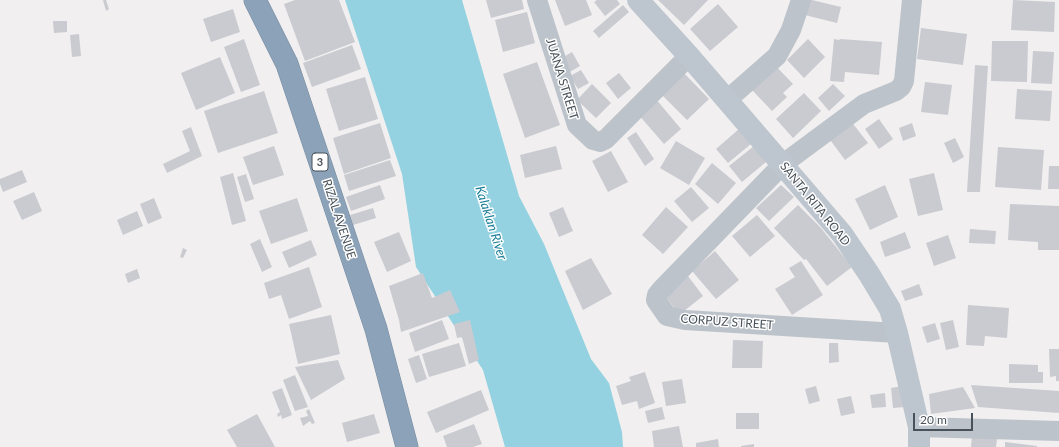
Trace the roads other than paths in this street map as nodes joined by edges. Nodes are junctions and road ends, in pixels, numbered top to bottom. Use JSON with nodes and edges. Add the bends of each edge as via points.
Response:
{"nodes":[{"id":1,"x":255,"y":0,"type":"edge"},
{"id":2,"x":537,"y":0,"type":"edge"},
{"id":3,"x":638,"y":0,"type":"edge"},
{"id":4,"x":801,"y":0,"type":"edge"},
{"id":5,"x":912,"y":0,"type":"edge"},
{"id":6,"x":689,"y":56,"type":"junction"},
{"id":7,"x":727,"y":100,"type":"junction"},
{"id":8,"x":783,"y":164,"type":"junction"},
{"id":9,"x":897,"y":333,"type":"junction"},
{"id":10,"x":1059,"y":431,"type":"edge"},
{"id":11,"x":919,"y":437,"type":"edge"},
{"id":12,"x":407,"y":447,"type":"edge"}],
"edges":[{"from":1,"to":12,"type":"highway","name":"RIZAL AVENUE","number":"3","via":[[287,64],[376,329]]},
{"from":2,"to":6,"type":"street","name":"JUANA STREET","via":[[577,125],[593,140],[606,140]]},
{"from":3,"to":6,"type":"main road","name":"SANTA RITA ROAD"},
{"from":4,"to":7,"type":"street","via":[[791,30],[777,56]]},
{"from":5,"to":8,"type":"street","via":[[904,81],[901,87],[864,104]]},
{"from":6,"to":7,"type":"main road","name":"SANTA RITA ROAD"},
{"from":7,"to":8,"type":"main road","name":"SANTA RITA ROAD"},
{"from":8,"to":9,"type":"main road","name":"SANTA RITA ROAD","via":[[842,234],[865,268],[890,309]]},
{"from":8,"to":9,"type":"street","name":"CORPUZ STREET","via":[[661,290],[656,300],[663,311],[667,316],[685,320]]},
{"from":9,"to":11,"type":"main road","name":"SANTA RITA ROAD"},
{"from":10,"to":11,"type":"street"}]}
